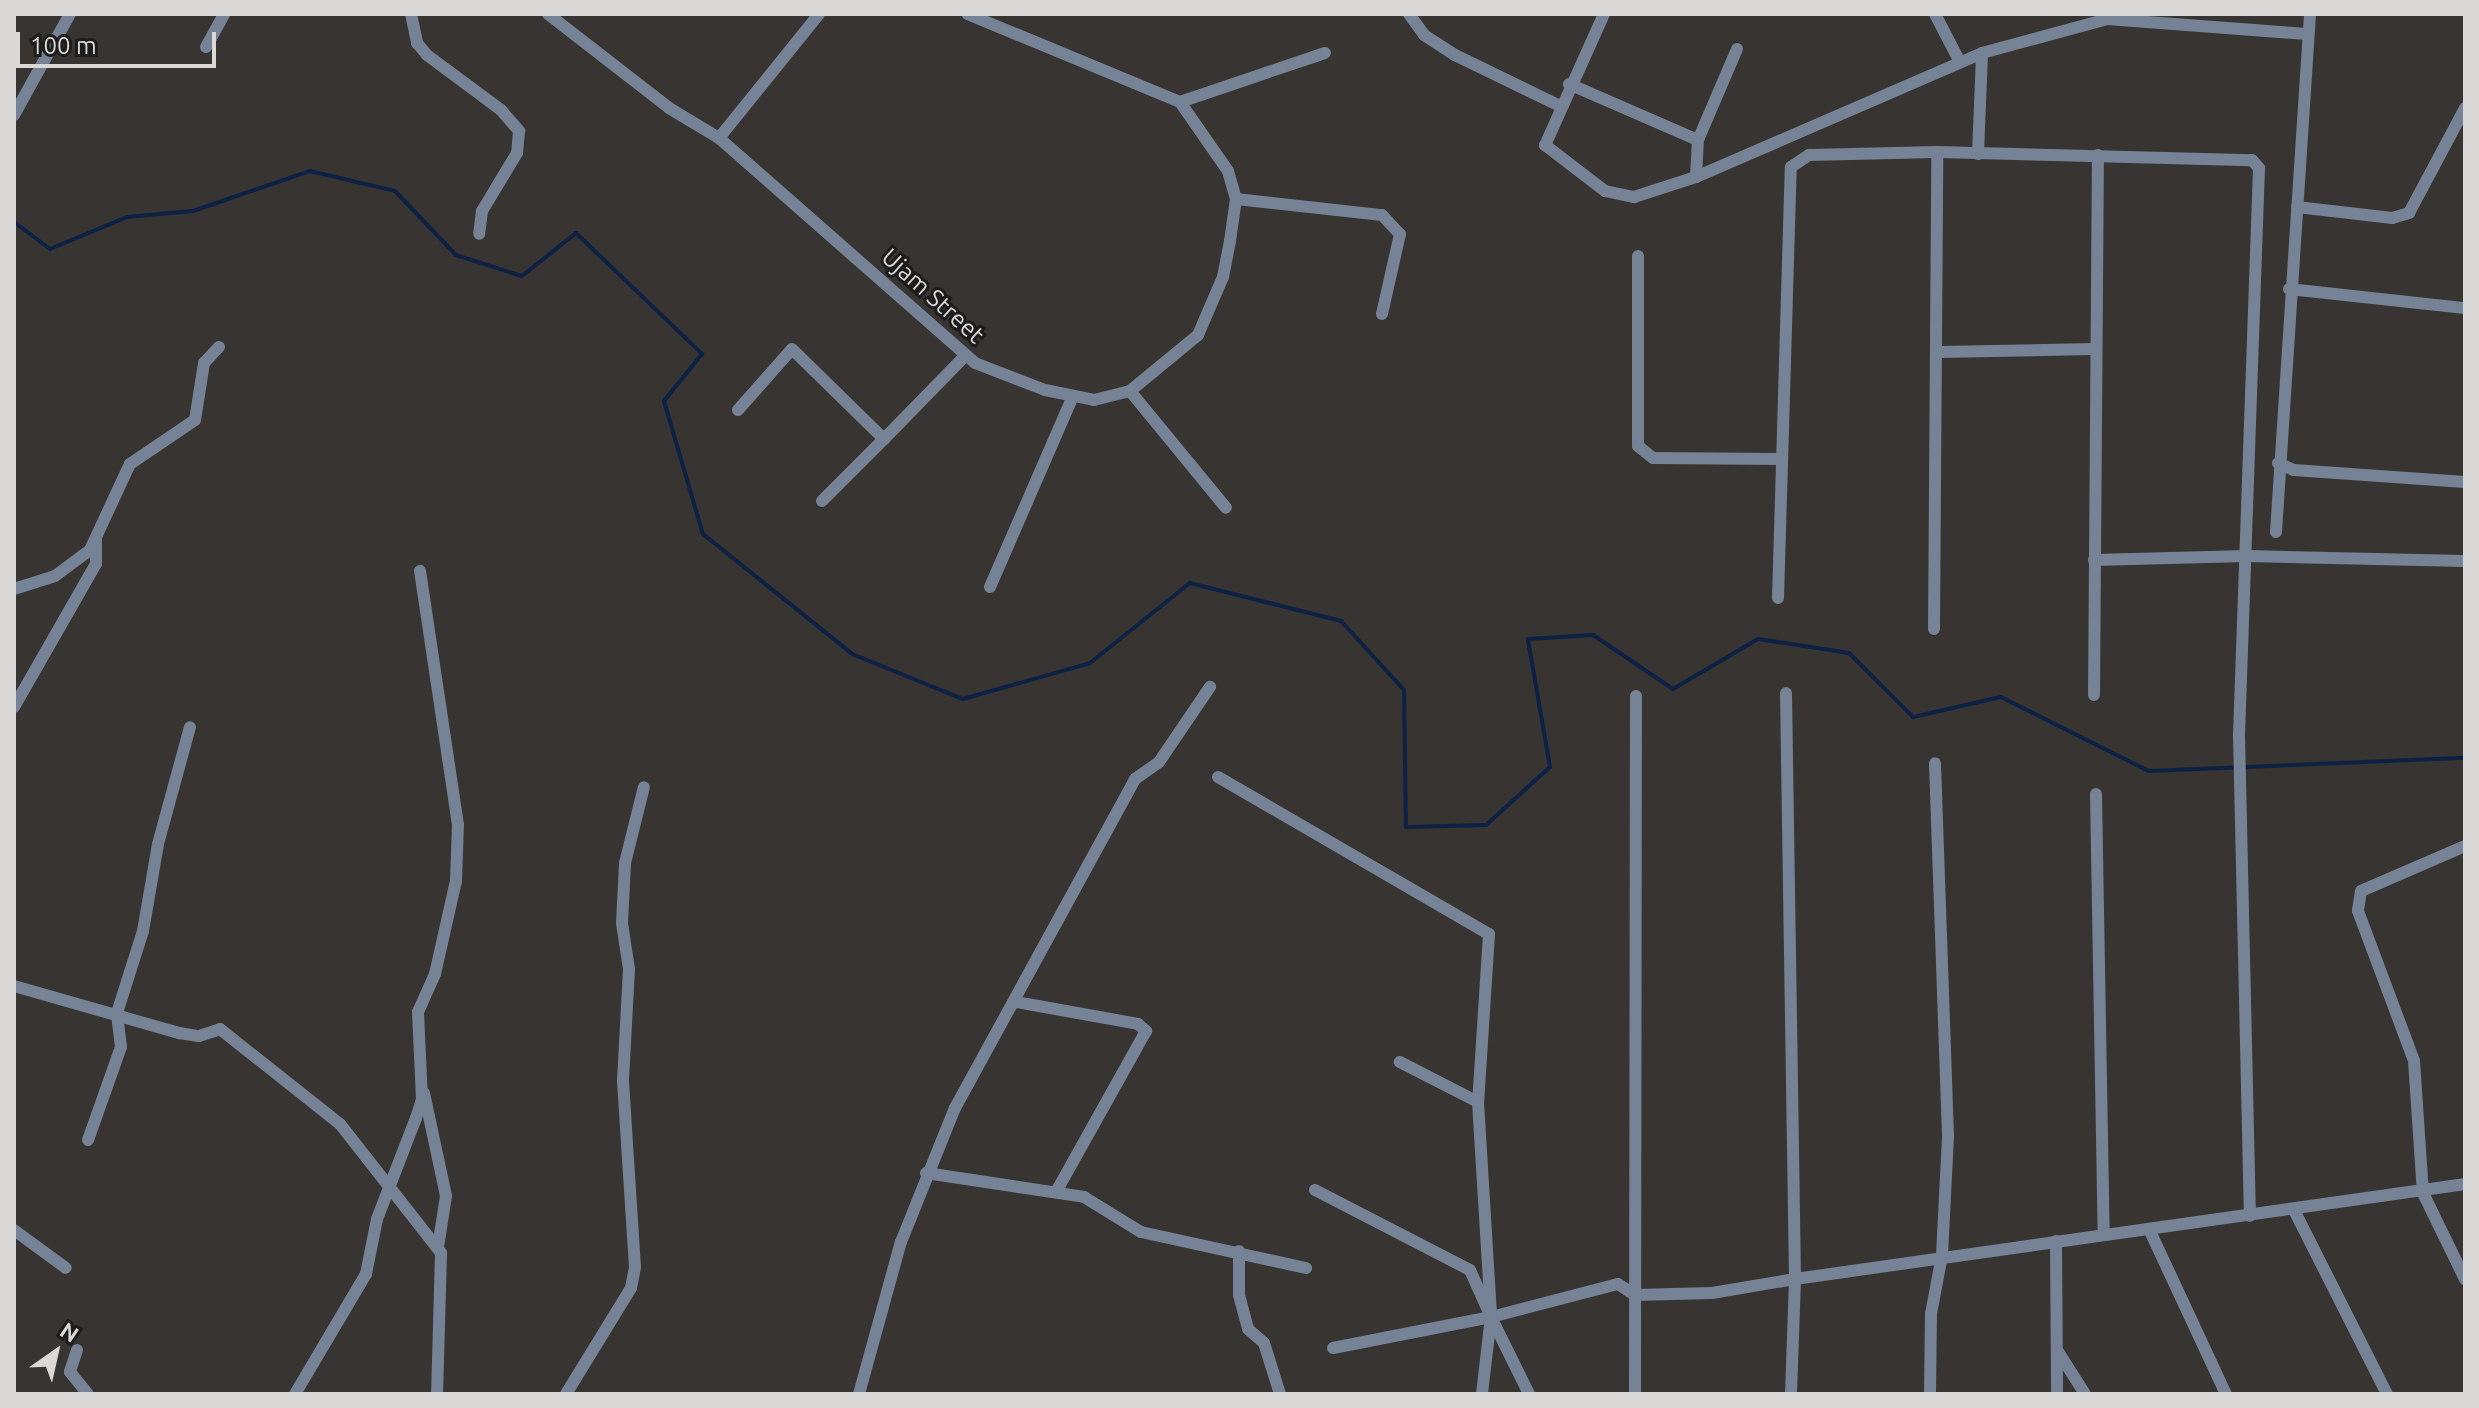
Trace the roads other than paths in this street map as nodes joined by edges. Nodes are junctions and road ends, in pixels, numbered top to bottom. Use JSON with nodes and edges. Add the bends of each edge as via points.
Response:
{"nodes":[{"id":1,"x":70,"y":14,"type":"edge"},
{"id":2,"x":224,"y":14,"type":"edge"},
{"id":3,"x":411,"y":14,"type":"edge"},
{"id":4,"x":548,"y":14,"type":"edge"},
{"id":5,"x":819,"y":14,"type":"edge"},
{"id":6,"x":968,"y":14,"type":"edge"},
{"id":7,"x":1409,"y":14,"type":"edge"},
{"id":8,"x":1604,"y":14,"type":"edge"},
{"id":9,"x":1935,"y":14,"type":"edge"},
{"id":10,"x":2310,"y":14,"type":"edge"},
{"id":11,"x":2307,"y":34,"type":"junction"},
{"id":12,"x":206,"y":47,"type":"dead end"},
{"id":13,"x":1737,"y":49,"type":"dead end"},
{"id":14,"x":1325,"y":53,"type":"dead end"},
{"id":15,"x":1982,"y":53,"type":"junction"},
{"id":16,"x":1960,"y":62,"type":"junction"},
{"id":17,"x":1569,"y":84,"type":"junction"},
{"id":18,"x":1180,"y":102,"type":"junction"},
{"id":19,"x":1560,"y":106,"type":"junction"},
{"id":20,"x":2465,"y":108,"type":"edge"},
{"id":21,"x":14,"y":115,"type":"edge"},
{"id":22,"x":719,"y":138,"type":"junction"},
{"id":23,"x":1698,"y":140,"type":"junction"},
{"id":24,"x":1937,"y":152,"type":"junction"},
{"id":25,"x":1978,"y":154,"type":"junction"},
{"id":26,"x":2098,"y":155,"type":"junction"},
{"id":27,"x":1696,"y":177,"type":"junction"},
{"id":28,"x":1236,"y":199,"type":"junction"},
{"id":29,"x":2297,"y":207,"type":"junction"},
{"id":30,"x":479,"y":234,"type":"dead end"},
{"id":31,"x":1638,"y":256,"type":"dead end"},
{"id":32,"x":2289,"y":289,"type":"junction"},
{"id":33,"x":2465,"y":308,"type":"edge"},
{"id":34,"x":1382,"y":314,"type":"dead end"},
{"id":35,"x":219,"y":347,"type":"dead end"},
{"id":36,"x":2093,"y":349,"type":"junction"},
{"id":37,"x":1938,"y":352,"type":"junction"},
{"id":38,"x":966,"y":355,"type":"junction"},
{"id":39,"x":1130,"y":391,"type":"junction"},
{"id":40,"x":1073,"y":396,"type":"junction"},
{"id":41,"x":738,"y":410,"type":"dead end"},
{"id":42,"x":884,"y":439,"type":"junction"},
{"id":43,"x":1780,"y":459,"type":"junction"},
{"id":44,"x":2278,"y":463,"type":"junction"},
{"id":45,"x":2465,"y":482,"type":"edge"},
{"id":46,"x":822,"y":501,"type":"dead end"},
{"id":47,"x":1226,"y":508,"type":"dead end"},
{"id":48,"x":2276,"y":532,"type":"dead end"},
{"id":49,"x":96,"y":540,"type":"junction"},
{"id":50,"x":2247,"y":556,"type":"junction"},
{"id":51,"x":2094,"y":560,"type":"junction"},
{"id":52,"x":2465,"y":561,"type":"edge"},
{"id":53,"x":420,"y":571,"type":"dead end"},
{"id":54,"x":990,"y":587,"type":"dead end"},
{"id":55,"x":14,"y":589,"type":"edge"},
{"id":56,"x":1778,"y":598,"type":"dead end"},
{"id":57,"x":1934,"y":629,"type":"dead end"},
{"id":58,"x":1210,"y":687,"type":"dead end"},
{"id":59,"x":1786,"y":693,"type":"dead end"},
{"id":60,"x":2094,"y":695,"type":"dead end"},
{"id":61,"x":1636,"y":696,"type":"dead end"},
{"id":62,"x":14,"y":707,"type":"edge"},
{"id":63,"x":190,"y":727,"type":"dead end"},
{"id":64,"x":1935,"y":763,"type":"dead end"},
{"id":65,"x":1218,"y":777,"type":"dead end"},
{"id":66,"x":644,"y":787,"type":"dead end"},
{"id":67,"x":2096,"y":794,"type":"dead end"},
{"id":68,"x":2465,"y":846,"type":"edge"},
{"id":69,"x":14,"y":986,"type":"edge"},
{"id":70,"x":1016,"y":1002,"type":"junction"},
{"id":71,"x":117,"y":1013,"type":"junction"},
{"id":72,"x":1400,"y":1062,"type":"dead end"},
{"id":73,"x":419,"y":1072,"type":"junction"},
{"id":74,"x":1478,"y":1102,"type":"junction"},
{"id":75,"x":88,"y":1140,"type":"dead end"},
{"id":76,"x":926,"y":1173,"type":"junction"},
{"id":77,"x":2465,"y":1184,"type":"edge"},
{"id":78,"x":390,"y":1190,"type":"junction"},
{"id":79,"x":1057,"y":1190,"type":"junction"},
{"id":80,"x":1315,"y":1190,"type":"dead end"},
{"id":81,"x":2423,"y":1193,"type":"junction"},
{"id":82,"x":2294,"y":1210,"type":"junction"},
{"id":83,"x":2250,"y":1216,"type":"junction"},
{"id":84,"x":2149,"y":1229,"type":"junction"},
{"id":85,"x":14,"y":1230,"type":"edge"},
{"id":86,"x":2104,"y":1234,"type":"junction"},
{"id":87,"x":2056,"y":1241,"type":"junction"},
{"id":88,"x":438,"y":1247,"type":"junction"},
{"id":89,"x":1239,"y":1251,"type":"junction"},
{"id":90,"x":1942,"y":1255,"type":"junction"},
{"id":91,"x":2461,"y":1262,"type":"edge"},
{"id":92,"x":66,"y":1268,"type":"dead end"},
{"id":93,"x":1306,"y":1268,"type":"dead end"},
{"id":94,"x":1795,"y":1279,"type":"junction"},
{"id":95,"x":2465,"y":1279,"type":"edge"},
{"id":96,"x":1635,"y":1295,"type":"junction"},
{"id":97,"x":1491,"y":1317,"type":"junction"},
{"id":98,"x":1333,"y":1348,"type":"dead end"},
{"id":99,"x":77,"y":1350,"type":"dead end"},
{"id":100,"x":2057,"y":1350,"type":"junction"},
{"id":101,"x":88,"y":1394,"type":"edge"},
{"id":102,"x":295,"y":1394,"type":"edge"},
{"id":103,"x":437,"y":1394,"type":"edge"},
{"id":104,"x":566,"y":1394,"type":"edge"},
{"id":105,"x":859,"y":1394,"type":"edge"},
{"id":106,"x":1280,"y":1394,"type":"edge"},
{"id":107,"x":1482,"y":1394,"type":"edge"},
{"id":108,"x":1529,"y":1394,"type":"edge"},
{"id":109,"x":1635,"y":1394,"type":"edge"},
{"id":110,"x":1791,"y":1394,"type":"edge"},
{"id":111,"x":1930,"y":1394,"type":"edge"},
{"id":112,"x":2057,"y":1394,"type":"edge"},
{"id":113,"x":2085,"y":1394,"type":"edge"},
{"id":114,"x":2226,"y":1394,"type":"edge"},
{"id":115,"x":2387,"y":1394,"type":"edge"}],
"edges":[{"from":1,"to":21,"type":"street"},
{"from":2,"to":12,"type":"street"},
{"from":3,"to":30,"type":"street","via":[[417,43],[427,55],[501,110],[519,131],[517,153],[482,211]]},
{"from":4,"to":22,"type":"street","name":"Ujam Street","via":[[669,108]]},
{"from":5,"to":22,"type":"street"},
{"from":6,"to":18,"type":"street"},
{"from":7,"to":19,"type":"street","via":[[1424,35],[1455,55]]},
{"from":8,"to":17,"type":"street"},
{"from":9,"to":16,"type":"street"},
{"from":10,"to":11,"type":"street"},
{"from":11,"to":15,"type":"street","via":[[2107,19]]},
{"from":11,"to":29,"type":"street"},
{"from":13,"to":23,"type":"street"},
{"from":14,"to":18,"type":"street"},
{"from":15,"to":16,"type":"street"},
{"from":15,"to":25,"type":"street"},
{"from":16,"to":27,"type":"street"},
{"from":17,"to":19,"type":"street"},
{"from":17,"to":23,"type":"street"},
{"from":18,"to":28,"type":"street","via":[[1228,171]]},
{"from":19,"to":27,"type":"street","via":[[1545,145],[1605,191],[1634,197]]},
{"from":20,"to":29,"type":"street","via":[[2409,213],[2392,218]]},
{"from":22,"to":38,"type":"street","name":"Ujam Street"},
{"from":23,"to":27,"type":"street"},
{"from":24,"to":25,"type":"street"},
{"from":24,"to":37,"type":"street"},
{"from":24,"to":43,"type":"street","via":[[1809,155],[1791,167],[1786,415]]},
{"from":25,"to":26,"type":"street"},
{"from":26,"to":36,"type":"street"},
{"from":26,"to":50,"type":"street","via":[[2241,156],[2259,168]]},
{"from":28,"to":34,"type":"street","via":[[1382,215],[1400,234]]},
{"from":28,"to":39,"type":"street","name":"Ujam Street","via":[[1223,277],[1198,335]]},
{"from":29,"to":32,"type":"street"},
{"from":31,"to":43,"type":"street","via":[[1638,446],[1653,458]]},
{"from":32,"to":33,"type":"street"},
{"from":32,"to":44,"type":"street"},
{"from":35,"to":49,"type":"street","via":[[204,363],[195,420],[130,464]]},
{"from":36,"to":37,"type":"street"},
{"from":36,"to":51,"type":"street"},
{"from":37,"to":57,"type":"street"},
{"from":38,"to":40,"type":"street","name":"Ujam Street","via":[[1004,377]]},
{"from":38,"to":42,"type":"street"},
{"from":39,"to":40,"type":"street","name":"Ujam Street","via":[[1094,400]]},
{"from":39,"to":47,"type":"street"},
{"from":40,"to":54,"type":"street"},
{"from":41,"to":42,"type":"street","via":[[792,349]]},
{"from":42,"to":46,"type":"street"},
{"from":43,"to":56,"type":"street"},
{"from":44,"to":45,"type":"street","via":[[2294,470]]},
{"from":44,"to":48,"type":"street"},
{"from":49,"to":55,"type":"street","via":[[55,576]]},
{"from":49,"to":62,"type":"street","via":[[96,564]]},
{"from":50,"to":51,"type":"street"},
{"from":50,"to":52,"type":"street"},
{"from":50,"to":83,"type":"street","via":[[2239,735]]},
{"from":51,"to":60,"type":"street"},
{"from":53,"to":73,"type":"street","via":[[458,825],[456,881],[435,974],[418,1012]]},
{"from":58,"to":70,"type":"street","via":[[1159,762],[1135,779]]},
{"from":59,"to":94,"type":"street"},
{"from":61,"to":96,"type":"street"},
{"from":63,"to":71,"type":"street","via":[[158,844],[143,931]]},
{"from":64,"to":90,"type":"street","via":[[1948,1136]]},
{"from":65,"to":74,"type":"street","via":[[1489,934]]},
{"from":66,"to":104,"type":"street","via":[[625,863],[622,923],[629,969],[623,1080],[635,1267],[631,1288]]},
{"from":67,"to":86,"type":"street"},
{"from":68,"to":81,"type":"street","via":[[2361,891],[2358,911],[2414,1061]]},
{"from":69,"to":71,"type":"street"},
{"from":70,"to":76,"type":"street","via":[[955,1108]]},
{"from":70,"to":79,"type":"street","via":[[1138,1024],[1146,1031]]},
{"from":71,"to":75,"type":"street","via":[[121,1047]]},
{"from":71,"to":78,"type":"street","via":[[179,1033],[199,1036],[210,1028],[228,1032],[340,1124]]},
{"from":72,"to":74,"type":"street"},
{"from":73,"to":78,"type":"street","via":[[422,1100]]},
{"from":73,"to":88,"type":"street","via":[[446,1196]]},
{"from":74,"to":97,"type":"street"},
{"from":76,"to":79,"type":"street","via":[[1003,1188]]},
{"from":76,"to":105,"type":"street"},
{"from":77,"to":81,"type":"street"},
{"from":78,"to":88,"type":"street"},
{"from":78,"to":102,"type":"street","via":[[377,1219],[366,1274]]},
{"from":79,"to":89,"type":"street","via":[[1099,1202],[1122,1224],[1141,1232]]},
{"from":80,"to":97,"type":"street","via":[[1470,1270]]},
{"from":81,"to":82,"type":"street"},
{"from":81,"to":91,"type":"street"},
{"from":82,"to":83,"type":"street"},
{"from":82,"to":115,"type":"street"},
{"from":83,"to":84,"type":"street"},
{"from":84,"to":86,"type":"street"},
{"from":84,"to":114,"type":"street"},
{"from":85,"to":92,"type":"street"},
{"from":86,"to":87,"type":"street"},
{"from":87,"to":90,"type":"street"},
{"from":87,"to":100,"type":"street"},
{"from":88,"to":103,"type":"street"},
{"from":89,"to":93,"type":"street"},
{"from":89,"to":106,"type":"street","via":[[1239,1295],[1248,1329],[1264,1343]]},
{"from":90,"to":94,"type":"street"},
{"from":90,"to":111,"type":"street","via":[[1931,1314]]},
{"from":91,"to":95,"type":"street"},
{"from":94,"to":96,"type":"street","via":[[1712,1293]]},
{"from":94,"to":110,"type":"street"},
{"from":96,"to":97,"type":"street","via":[[1618,1284]]},
{"from":96,"to":109,"type":"street"},
{"from":97,"to":98,"type":"street"},
{"from":97,"to":107,"type":"street"},
{"from":97,"to":108,"type":"street"},
{"from":99,"to":101,"type":"street","via":[[70,1372]]},
{"from":100,"to":112,"type":"street"},
{"from":100,"to":113,"type":"street"}]}
